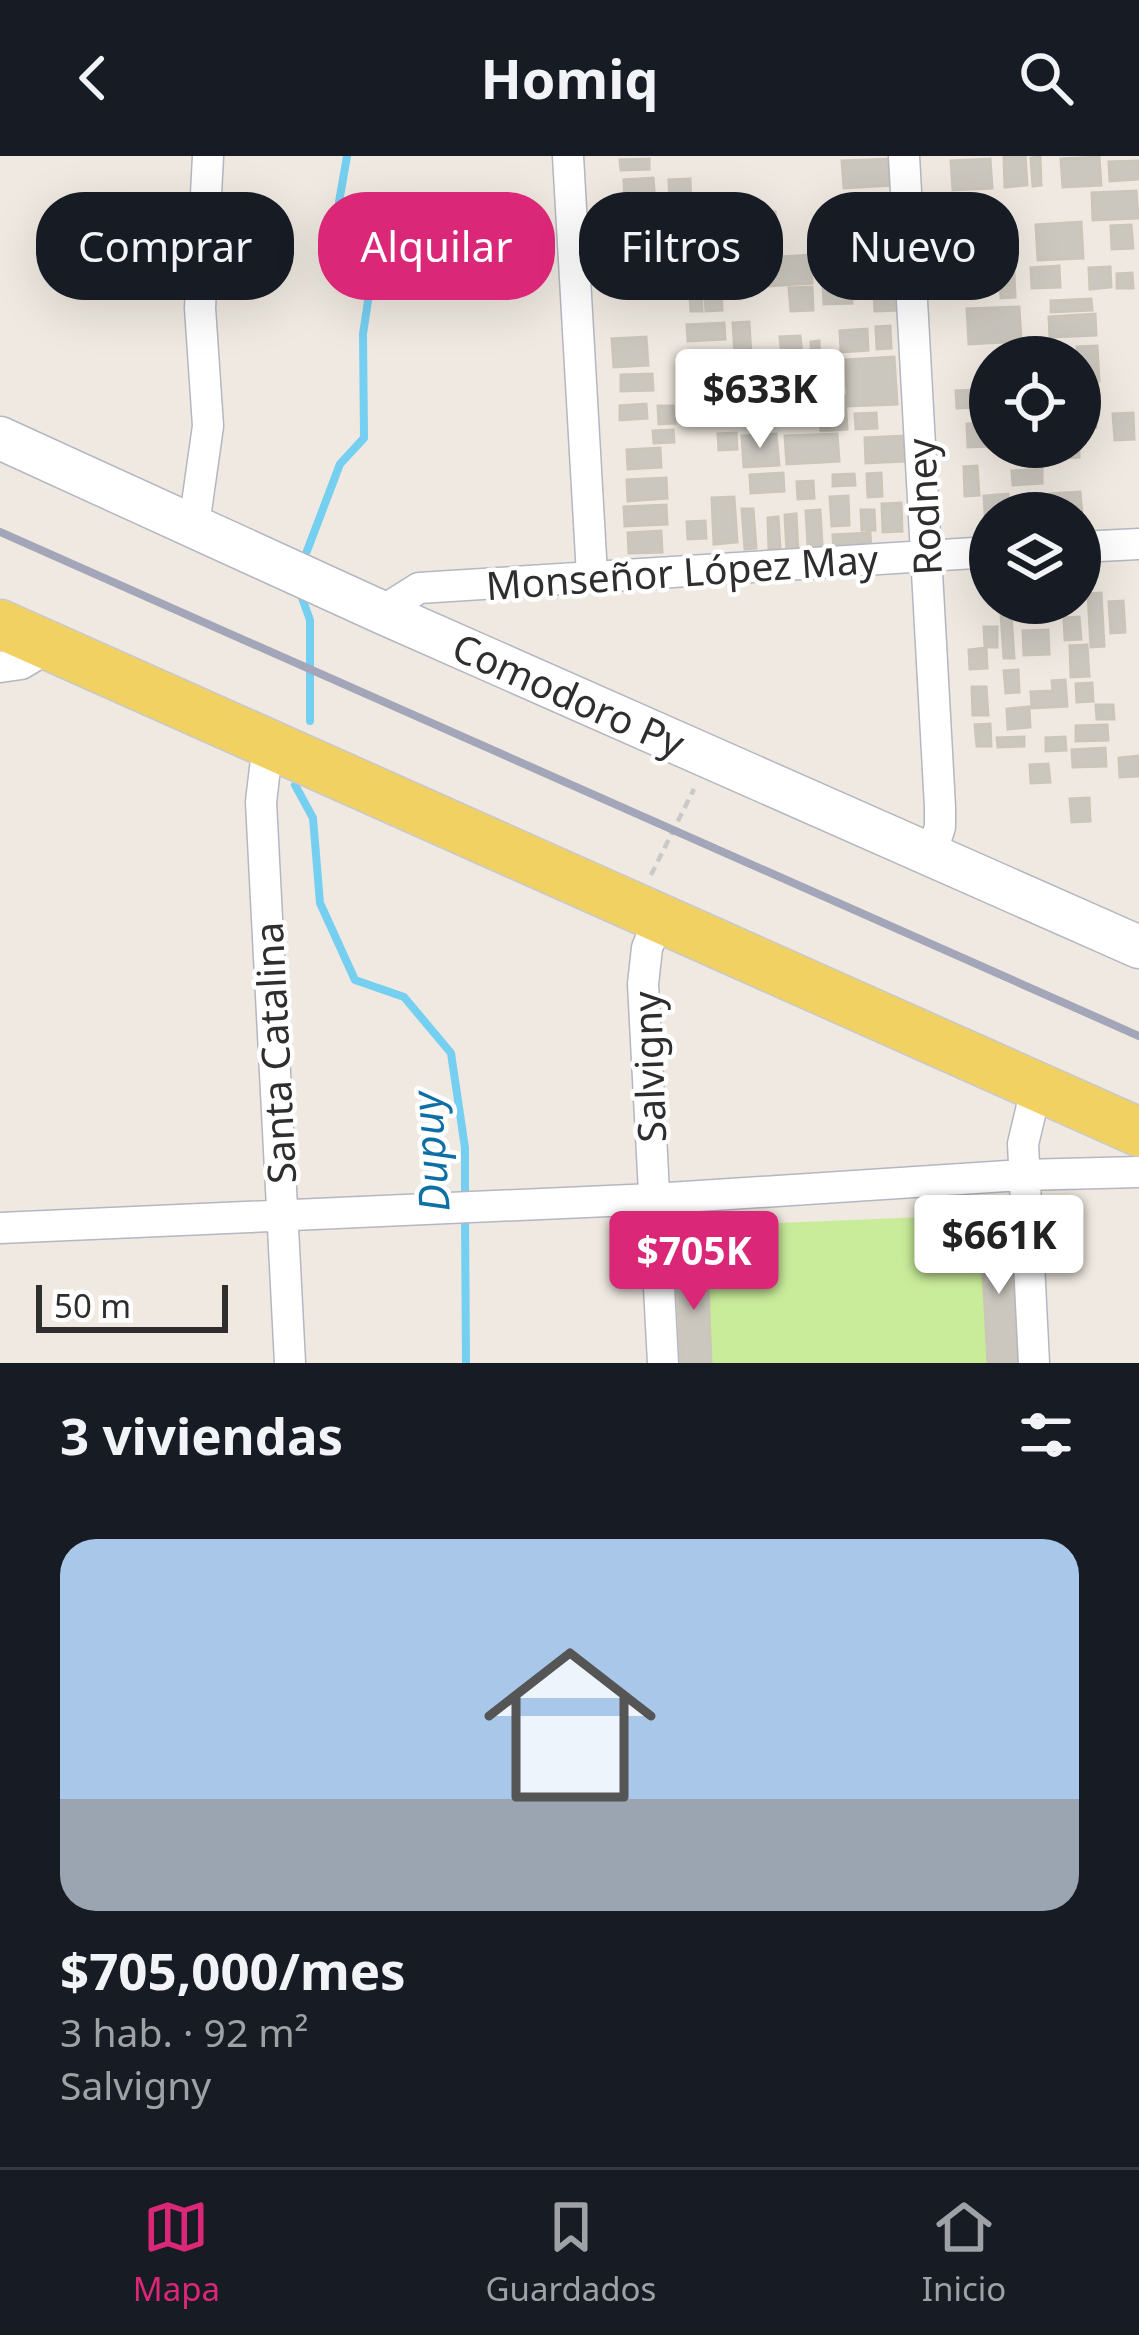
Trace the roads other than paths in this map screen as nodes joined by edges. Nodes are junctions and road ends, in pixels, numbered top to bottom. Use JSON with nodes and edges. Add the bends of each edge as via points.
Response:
{"nodes":[{"id":1,"x":208,"y":156,"type":"edge"},
{"id":2,"x":568,"y":156,"type":"edge"},
{"id":3,"x":904,"y":156,"type":"edge"},
{"id":4,"x":0,"y":438,"type":"edge"},
{"id":5,"x":194,"y":525,"type":"junction"},
{"id":6,"x":1139,"y":544,"type":"edge"},
{"id":7,"x":1101,"y":546,"type":"edge"},
{"id":8,"x":969,"y":553,"type":"edge"},
{"id":9,"x":926,"y":556,"type":"junction"},
{"id":10,"x":592,"y":574,"type":"junction"},
{"id":11,"x":382,"y":612,"type":"junction"},
{"id":12,"x":0,"y":624,"type":"edge"},
{"id":13,"x":51,"y":646,"type":"junction"},
{"id":14,"x":0,"y":668,"type":"edge"},
{"id":15,"x":268,"y":742,"type":"junction"},
{"id":16,"x":930,"y":857,"type":"junction"},
{"id":17,"x":647,"y":913,"type":"junction"},
{"id":18,"x":1139,"y":947,"type":"edge"},
{"id":19,"x":1037,"y":1085,"type":"junction"},
{"id":20,"x":1139,"y":1132,"type":"edge"},
{"id":21,"x":1139,"y":1172,"type":"edge"},
{"id":22,"x":1023,"y":1175,"type":"junction"},
{"id":23,"x":653,"y":1199,"type":"junction"},
{"id":24,"x":282,"y":1214,"type":"junction"},
{"id":25,"x":0,"y":1228,"type":"edge"},
{"id":26,"x":290,"y":1363,"type":"edge"},
{"id":27,"x":663,"y":1363,"type":"edge"},
{"id":28,"x":1034,"y":1363,"type":"edge"}],
"edges":[{"from":1,"to":5,"type":"street","via":[[200,308],[208,426]]},
{"from":2,"to":10,"type":"street"},
{"from":3,"to":9,"type":"street","name":"Rodney"},
{"from":4,"to":5,"type":"main road","name":"Comodoro Py"},
{"from":5,"to":11,"type":"main road","name":"Comodoro Py"},
{"from":6,"to":7,"type":"street"},
{"from":8,"to":9,"type":"street","name":"Monseñor López May"},
{"from":9,"to":10,"type":"street","name":"Monseñor López May"},
{"from":9,"to":16,"type":"street","name":"Rodney","via":[[940,826]]},
{"from":10,"to":11,"type":"street","name":"Monseñor López May","via":[[419,589]]},
{"from":11,"to":16,"type":"main road","name":"Comodoro Py"},
{"from":12,"to":13,"type":"main road"},
{"from":13,"to":14,"type":"street"},
{"from":13,"to":15,"type":"main road"},
{"from":15,"to":17,"type":"main road"},
{"from":15,"to":24,"type":"street","name":"Santa Catalina","via":[[261,802]]},
{"from":16,"to":18,"type":"main road","name":"Comodoro Py"},
{"from":17,"to":19,"type":"main road"},
{"from":17,"to":23,"type":"street","name":"Salvigny"},
{"from":19,"to":20,"type":"main road"},
{"from":19,"to":22,"type":"street"},
{"from":21,"to":22,"type":"street"},
{"from":22,"to":23,"type":"street"},
{"from":22,"to":28,"type":"street"},
{"from":23,"to":24,"type":"street"},
{"from":23,"to":27,"type":"street","name":"Salvigny"},
{"from":24,"to":25,"type":"street"},
{"from":24,"to":26,"type":"street","name":"Santa Catalina"}]}
